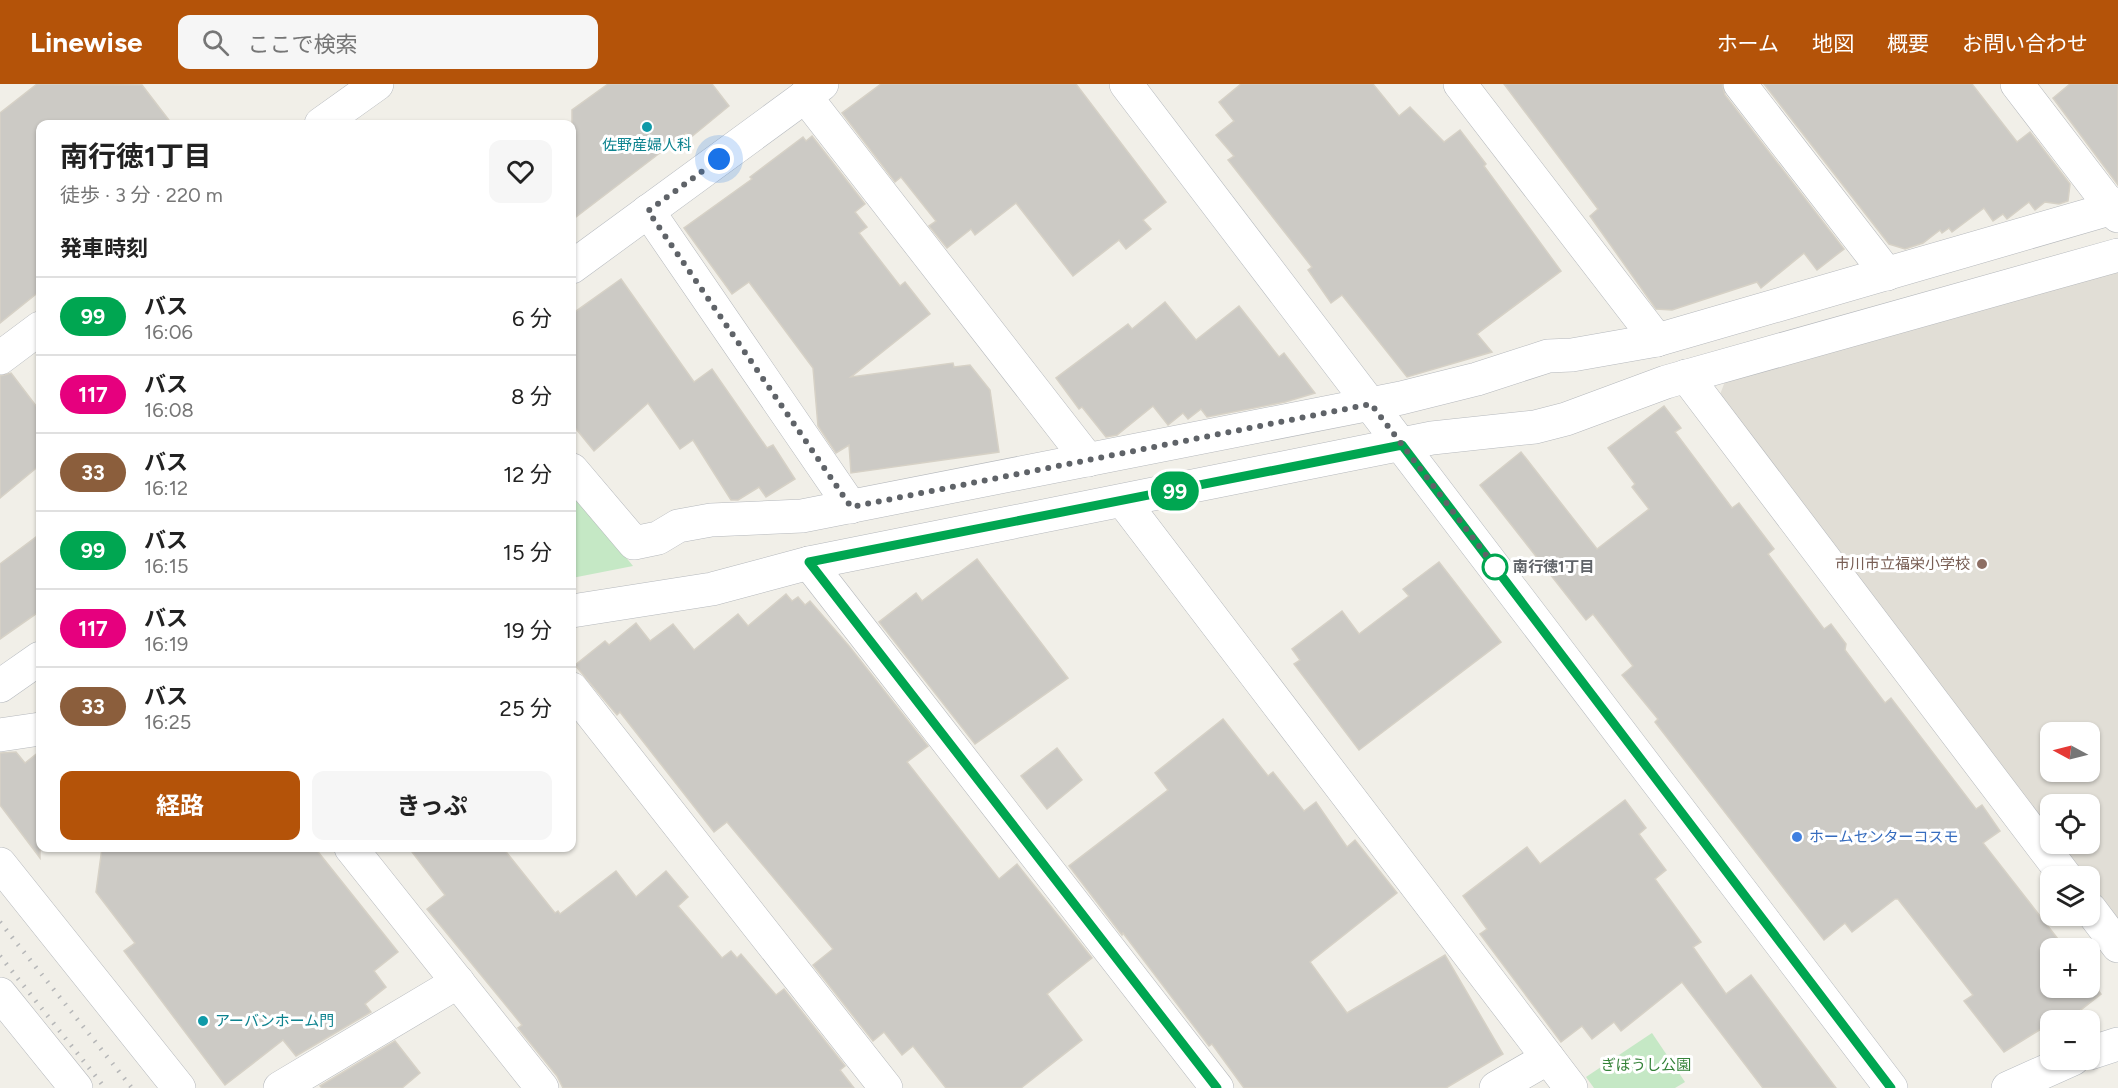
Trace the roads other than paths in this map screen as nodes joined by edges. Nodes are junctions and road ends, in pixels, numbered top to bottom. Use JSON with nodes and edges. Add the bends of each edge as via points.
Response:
{"nodes":[{"id":1,"x":377,"y":84,"type":"edge"},
{"id":2,"x":1126,"y":84,"type":"edge"},
{"id":3,"x":1460,"y":84,"type":"edge"},
{"id":4,"x":1740,"y":84,"type":"edge"},
{"id":5,"x":2017,"y":84,"type":"edge"},
{"id":6,"x":814,"y":90,"type":"edge"},
{"id":7,"x":327,"y":120,"type":"edge"},
{"id":8,"x":2116,"y":209,"type":"edge"},
{"id":9,"x":648,"y":211,"type":"junction"},
{"id":10,"x":2118,"y":255,"type":"edge"},
{"id":11,"x":576,"y":264,"type":"edge"},
{"id":12,"x":1887,"y":274,"type":"junction"},
{"id":13,"x":36,"y":331,"type":"edge"},
{"id":14,"x":1657,"y":340,"type":"junction"},
{"id":15,"x":0,"y":358,"type":"edge"},
{"id":16,"x":1686,"y":376,"type":"junction"},
{"id":17,"x":1371,"y":404,"type":"junction"},
{"id":18,"x":1402,"y":445,"type":"junction"},
{"id":19,"x":1088,"y":460,"type":"junction"},
{"id":20,"x":576,"y":475,"type":"edge"},
{"id":21,"x":1123,"y":501,"type":"junction"},
{"id":22,"x":851,"y":507,"type":"junction"},
{"id":23,"x":809,"y":562,"type":"junction"},
{"id":24,"x":576,"y":610,"type":"edge"},
{"id":25,"x":36,"y":660,"type":"edge"},
{"id":26,"x":0,"y":686,"type":"edge"},
{"id":27,"x":576,"y":694,"type":"edge"},
{"id":28,"x":36,"y":730,"type":"edge"},
{"id":29,"x":0,"y":735,"type":"edge"},
{"id":30,"x":354,"y":852,"type":"edge"},
{"id":31,"x":0,"y":864,"type":"edge"},
{"id":32,"x":2057,"y":866,"type":"edge"},
{"id":33,"x":2100,"y":922,"type":"edge"},
{"id":34,"x":2118,"y":946,"type":"edge"},
{"id":35,"x":458,"y":982,"type":"junction"},
{"id":36,"x":0,"y":993,"type":"edge"},
{"id":37,"x":2118,"y":1044,"type":"edge"},
{"id":38,"x":2100,"y":1050,"type":"edge"},
{"id":39,"x":1548,"y":1058,"type":"junction"},
{"id":40,"x":2048,"y":1070,"type":"edge"},
{"id":41,"x":76,"y":1088,"type":"edge"},
{"id":42,"x":179,"y":1088,"type":"edge"},
{"id":43,"x":280,"y":1088,"type":"edge"},
{"id":44,"x":542,"y":1088,"type":"edge"},
{"id":45,"x":886,"y":1088,"type":"edge"},
{"id":46,"x":1217,"y":1088,"type":"edge"},
{"id":47,"x":1496,"y":1088,"type":"edge"},
{"id":48,"x":1571,"y":1088,"type":"edge"},
{"id":49,"x":1891,"y":1088,"type":"edge"},
{"id":50,"x":2008,"y":1088,"type":"edge"}],
"edges":[{"from":1,"to":7,"type":"street"},
{"from":2,"to":17,"type":"street"},
{"from":3,"to":14,"type":"street"},
{"from":4,"to":12,"type":"street"},
{"from":5,"to":8,"type":"street"},
{"from":6,"to":9,"type":"street"},
{"from":6,"to":19,"type":"street"},
{"from":8,"to":12,"type":"street"},
{"from":9,"to":11,"type":"street"},
{"from":9,"to":22,"type":"street"},
{"from":10,"to":16,"type":"street"},
{"from":12,"to":14,"type":"street"},
{"from":13,"to":15,"type":"street"},
{"from":14,"to":17,"type":"street","via":[[1548,356],[1477,379]]},
{"from":16,"to":18,"type":"street","via":[[1536,427]]},
{"from":16,"to":32,"type":"street"},
{"from":17,"to":18,"type":"street"},
{"from":17,"to":19,"type":"street"},
{"from":18,"to":21,"type":"street"},
{"from":18,"to":49,"type":"street"},
{"from":19,"to":22,"type":"street"},
{"from":20,"to":22,"type":"street","via":[[634,543],[658,538],[678,526],[711,520],[802,516]]},
{"from":21,"to":23,"type":"street"},
{"from":21,"to":39,"type":"street"},
{"from":23,"to":24,"type":"street","via":[[712,590]]},
{"from":23,"to":46,"type":"street"},
{"from":25,"to":26,"type":"street"},
{"from":27,"to":45,"type":"street"},
{"from":28,"to":29,"type":"street"},
{"from":30,"to":35,"type":"street"},
{"from":31,"to":42,"type":"street"},
{"from":33,"to":34,"type":"street"},
{"from":35,"to":43,"type":"street"},
{"from":35,"to":44,"type":"street"},
{"from":36,"to":41,"type":"street"},
{"from":37,"to":38,"type":"street"},
{"from":39,"to":47,"type":"street"},
{"from":39,"to":48,"type":"street"},
{"from":40,"to":50,"type":"street"}]}
